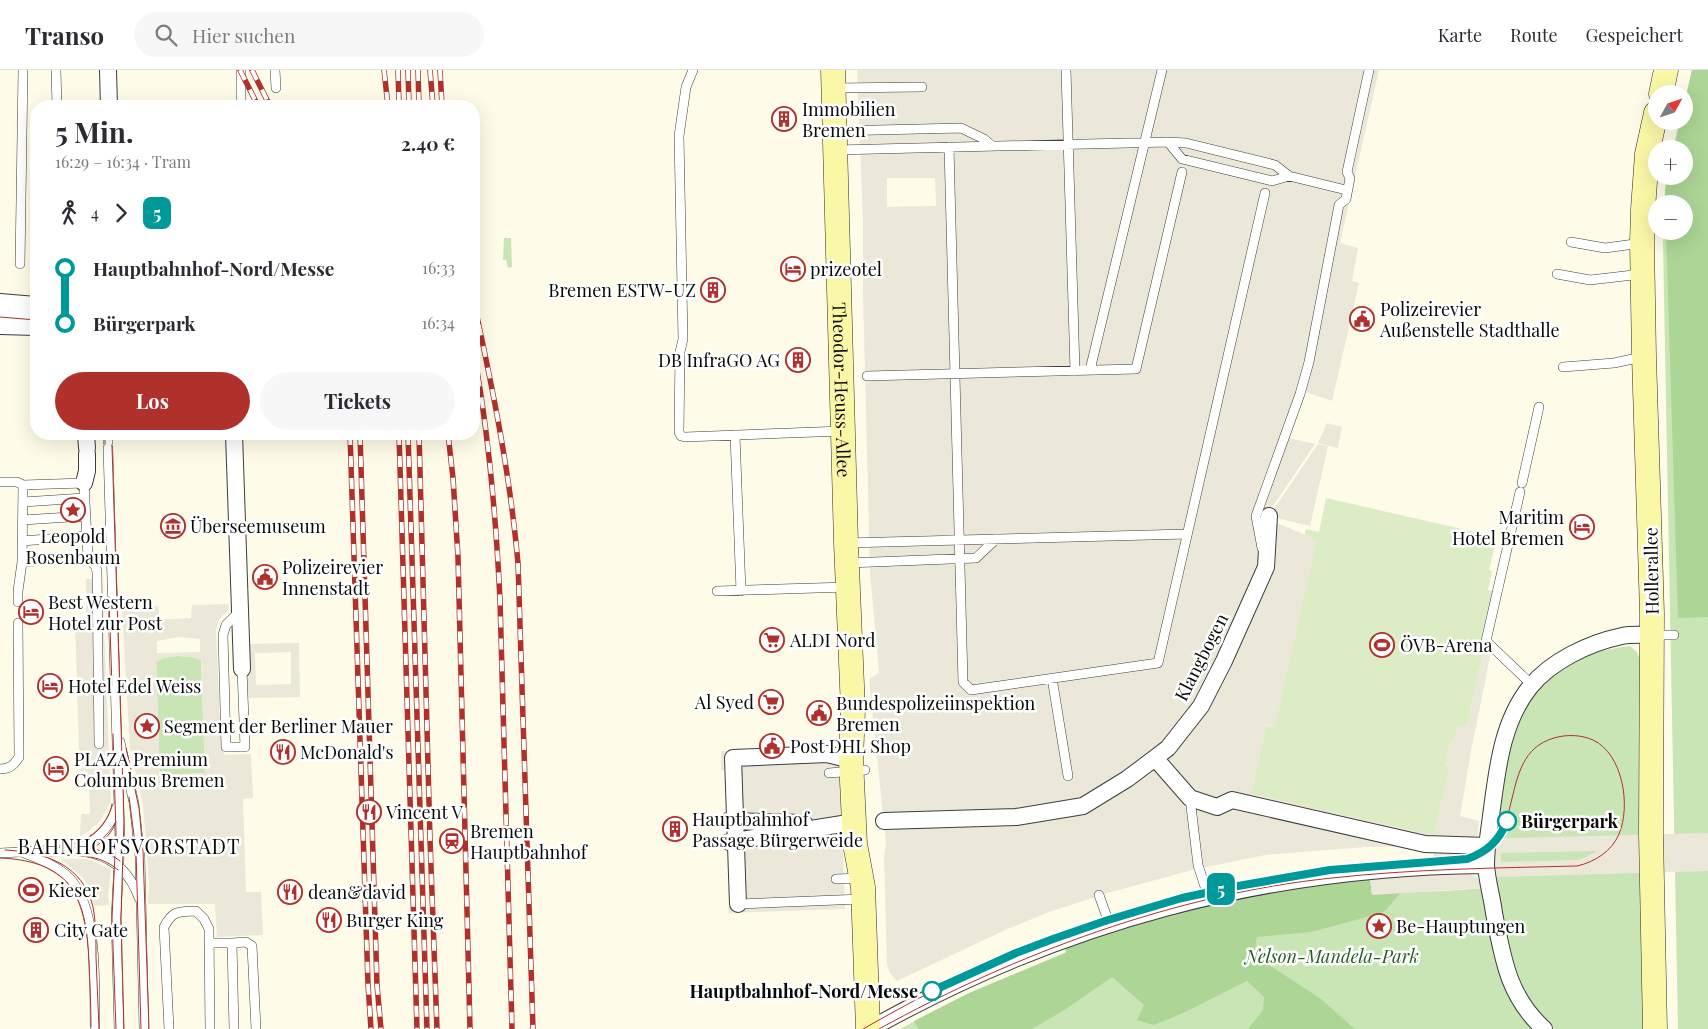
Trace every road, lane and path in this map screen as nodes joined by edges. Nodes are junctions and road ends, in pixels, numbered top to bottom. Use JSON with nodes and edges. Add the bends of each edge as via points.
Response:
{"nodes":[{"id":1,"x":23,"y":70,"type":"edge"},
{"id":2,"x":56,"y":70,"type":"edge"},
{"id":3,"x":108,"y":70,"type":"edge"},
{"id":4,"x":241,"y":70,"type":"edge"},
{"id":5,"x":275,"y":70,"type":"edge"},
{"id":6,"x":693,"y":70,"type":"edge"},
{"id":7,"x":1066,"y":70,"type":"edge"},
{"id":8,"x":1162,"y":70,"type":"edge"},
{"id":9,"x":1370,"y":70,"type":"edge"},
{"id":10,"x":1666,"y":70,"type":"edge"},
{"id":11,"x":834,"y":79,"type":"edge"},
{"id":12,"x":1662,"y":85,"type":"edge"},
{"id":13,"x":922,"y":86,"type":"dead end"},
{"id":14,"x":276,"y":88,"type":"dead end"},
{"id":15,"x":57,"y":100,"type":"edge"},
{"id":16,"x":109,"y":100,"type":"edge"},
{"id":17,"x":241,"y":100,"type":"edge"},
{"id":18,"x":1652,"y":130,"type":"edge"},
{"id":19,"x":835,"y":141,"type":"junction"},
{"id":20,"x":1145,"y":142,"type":"junction"},
{"id":21,"x":1168,"y":142,"type":"junction"},
{"id":22,"x":1068,"y":144,"type":"junction"},
{"id":23,"x":992,"y":146,"type":"junction"},
{"id":24,"x":949,"y":147,"type":"junction"},
{"id":25,"x":1182,"y":172,"type":"dead end"},
{"id":26,"x":1289,"y":176,"type":"junction"},
{"id":27,"x":1342,"y":188,"type":"dead end"},
{"id":28,"x":1265,"y":193,"type":"dead end"},
{"id":29,"x":1572,"y":242,"type":"dead end"},
{"id":30,"x":1642,"y":242,"type":"junction"},
{"id":31,"x":20,"y":264,"type":"dead end"},
{"id":32,"x":1557,"y":274,"type":"dead end"},
{"id":33,"x":1642,"y":274,"type":"junction"},
{"id":34,"x":0,"y":302,"type":"edge"},
{"id":35,"x":30,"y":304,"type":"edge"},
{"id":36,"x":0,"y":314,"type":"edge"},
{"id":37,"x":30,"y":314,"type":"edge"},
{"id":38,"x":30,"y":316,"type":"edge"},
{"id":39,"x":0,"y":326,"type":"edge"},
{"id":40,"x":30,"y":327,"type":"edge"},
{"id":41,"x":1644,"y":356,"type":"junction"},
{"id":42,"x":1563,"y":367,"type":"dead end"},
{"id":43,"x":1090,"y":370,"type":"junction"},
{"id":44,"x":1075,"y":371,"type":"junction"},
{"id":45,"x":955,"y":374,"type":"junction"},
{"id":46,"x":867,"y":376,"type":"dead end"},
{"id":47,"x":1539,"y":407,"type":"dead end"},
{"id":48,"x":843,"y":431,"type":"junction"},
{"id":49,"x":735,"y":435,"type":"junction"},
{"id":50,"x":234,"y":440,"type":"edge"},
{"id":51,"x":108,"y":441,"type":"edge"},
{"id":52,"x":87,"y":445,"type":"edge"},
{"id":53,"x":0,"y":482,"type":"edge"},
{"id":54,"x":1522,"y":483,"type":"dead end"},
{"id":55,"x":23,"y":485,"type":"junction"},
{"id":56,"x":84,"y":491,"type":"junction"},
{"id":57,"x":1520,"y":492,"type":"dead end"},
{"id":58,"x":23,"y":502,"type":"junction"},
{"id":59,"x":85,"y":516,"type":"junction"},
{"id":60,"x":1269,"y":516,"type":"dead end"},
{"id":61,"x":23,"y":520,"type":"junction"},
{"id":62,"x":1187,"y":534,"type":"junction"},
{"id":63,"x":86,"y":536,"type":"junction"},
{"id":64,"x":996,"y":539,"type":"junction"},
{"id":65,"x":960,"y":540,"type":"junction"},
{"id":66,"x":22,"y":541,"type":"junction"},
{"id":67,"x":847,"y":553,"type":"junction"},
{"id":68,"x":88,"y":557,"type":"junction"},
{"id":69,"x":960,"y":559,"type":"junction"},
{"id":70,"x":22,"y":562,"type":"junction"},
{"id":71,"x":1266,"y":567,"type":"junction"},
{"id":72,"x":848,"y":587,"type":"junction"},
{"id":73,"x":741,"y":590,"type":"junction"},
{"id":74,"x":717,"y":591,"type":"dead end"},
{"id":75,"x":18,"y":602,"type":"dead end"},
{"id":76,"x":240,"y":611,"type":"junction"},
{"id":77,"x":18,"y":623,"type":"dead end"},
{"id":78,"x":1663,"y":635,"type":"junction"},
{"id":79,"x":242,"y":669,"type":"joint"},
{"id":80,"x":1052,"y":678,"type":"junction"},
{"id":81,"x":1532,"y":685,"type":"junction"},
{"id":82,"x":116,"y":728,"type":"junction"},
{"id":83,"x":99,"y":744,"type":"dead end"},
{"id":84,"x":1155,"y":758,"type":"junction"},
{"id":85,"x":0,"y":769,"type":"edge"},
{"id":86,"x":849,"y":769,"type":"junction"},
{"id":87,"x":1068,"y":776,"type":"dead end"},
{"id":88,"x":1190,"y":798,"type":"junction"},
{"id":89,"x":118,"y":804,"type":"junction"},
{"id":90,"x":732,"y":821,"type":"junction"},
{"id":91,"x":884,"y":821,"type":"dead end"},
{"id":92,"x":732,"y":842,"type":"junction"},
{"id":93,"x":1487,"y":846,"type":"junction"},
{"id":94,"x":68,"y":850,"type":"junction"},
{"id":95,"x":0,"y":853,"type":"edge"},
{"id":96,"x":24,"y":853,"type":"junction"},
{"id":97,"x":1486,"y":865,"type":"junction"},
{"id":98,"x":119,"y":866,"type":"junction"},
{"id":99,"x":836,"y":879,"type":"dead end"},
{"id":100,"x":863,"y":888,"type":"junction"},
{"id":101,"x":1099,"y":895,"type":"dead end"},
{"id":102,"x":1208,"y":896,"type":"junction"},
{"id":103,"x":141,"y":903,"type":"junction"},
{"id":104,"x":738,"y":904,"type":"joint"},
{"id":105,"x":1109,"y":923,"type":"junction"},
{"id":106,"x":209,"y":943,"type":"junction"},
{"id":107,"x":232,"y":943,"type":"junction"},
{"id":108,"x":95,"y":1029,"type":"edge"},
{"id":109,"x":119,"y":1029,"type":"edge"},
{"id":110,"x":144,"y":1029,"type":"edge"},
{"id":111,"x":169,"y":1029,"type":"edge"},
{"id":112,"x":210,"y":1029,"type":"edge"},
{"id":113,"x":234,"y":1029,"type":"edge"},
{"id":114,"x":256,"y":1029,"type":"edge"},
{"id":115,"x":869,"y":1029,"type":"edge"},
{"id":116,"x":1544,"y":1029,"type":"edge"},
{"id":117,"x":1656,"y":1029,"type":"edge"}],
"edges":[{"from":1,"to":31,"type":"lane"},
{"from":2,"to":15,"type":"lane"},
{"from":3,"to":16,"type":"street"},
{"from":4,"to":17,"type":"lane"},
{"from":5,"to":14,"type":"lane"},
{"from":6,"to":49,"type":"lane","via":[[686,87],[679,136],[683,338],[679,432],[684,437]]},
{"from":7,"to":22,"type":"lane"},
{"from":8,"to":20,"type":"lane"},
{"from":9,"to":71,"type":"lane","via":[[1346,172],[1350,178],[1346,199],[1339,205],[1304,378],[1256,516]]},
{"from":10,"to":12,"type":"main road"},
{"from":11,"to":13,"type":"lane"},
{"from":11,"to":19,"type":"main road","name":"Theodor-Heuss-Allee"},
{"from":18,"to":30,"type":"main road","name":"Hollerallee","via":[[1647,154]]},
{"from":19,"to":23,"type":"lane","via":[[960,128]]},
{"from":19,"to":24,"type":"lane"},
{"from":19,"to":48,"type":"main road","name":"Theodor-Heuss-Allee"},
{"from":20,"to":21,"type":"lane"},
{"from":20,"to":22,"type":"lane"},
{"from":20,"to":43,"type":"lane"},
{"from":21,"to":26,"type":"lane","via":[[1186,143],[1275,165]]},
{"from":21,"to":26,"type":"lane","via":[[1182,159],[1272,181]]},
{"from":22,"to":23,"type":"lane"},
{"from":22,"to":44,"type":"lane"},
{"from":23,"to":24,"type":"lane"},
{"from":24,"to":45,"type":"lane"},
{"from":25,"to":43,"type":"lane","via":[[1136,369]]},
{"from":26,"to":27,"type":"lane"},
{"from":28,"to":62,"type":"lane"},
{"from":29,"to":30,"type":"lane","via":[[1605,248]]},
{"from":30,"to":33,"type":"main road","name":"Hollerallee"},
{"from":32,"to":33,"type":"lane","via":[[1590,280]]},
{"from":33,"to":41,"type":"main road","name":"Hollerallee"},
{"from":34,"to":35,"type":"street"},
{"from":34,"to":37,"type":"lane"},
{"from":36,"to":38,"type":"lane"},
{"from":39,"to":40,"type":"street"},
{"from":41,"to":42,"type":"lane","via":[[1614,363]]},
{"from":41,"to":78,"type":"main road","name":"Hollerallee"},
{"from":43,"to":44,"type":"lane"},
{"from":44,"to":45,"type":"lane"},
{"from":45,"to":46,"type":"lane"},
{"from":45,"to":65,"type":"lane"},
{"from":47,"to":54,"type":"lane"},
{"from":48,"to":49,"type":"lane"},
{"from":48,"to":67,"type":"main road","name":"Theodor-Heuss-Allee"},
{"from":49,"to":73,"type":"lane"},
{"from":50,"to":76,"type":"street"},
{"from":51,"to":82,"type":"lane"},
{"from":52,"to":56,"type":"street"},
{"from":53,"to":55,"type":"lane"},
{"from":55,"to":56,"type":"lane"},
{"from":55,"to":58,"type":"lane"},
{"from":56,"to":58,"type":"lane"},
{"from":56,"to":59,"type":"lane"},
{"from":57,"to":81,"type":"lane","via":[[1486,641]]},
{"from":58,"to":61,"type":"lane"},
{"from":59,"to":61,"type":"lane"},
{"from":59,"to":63,"type":"lane"},
{"from":60,"to":71,"type":"street","name":"Klangbogen"},
{"from":61,"to":66,"type":"lane"},
{"from":62,"to":64,"type":"lane"},
{"from":62,"to":80,"type":"lane","via":[[1158,663]]},
{"from":63,"to":66,"type":"lane"},
{"from":63,"to":68,"type":"lane"},
{"from":64,"to":65,"type":"lane"},
{"from":64,"to":69,"type":"lane","via":[[976,558]]},
{"from":65,"to":67,"type":"lane"},
{"from":65,"to":69,"type":"lane"},
{"from":66,"to":70,"type":"lane"},
{"from":67,"to":69,"type":"lane"},
{"from":67,"to":72,"type":"main road","name":"Theodor-Heuss-Allee"},
{"from":68,"to":70,"type":"lane"},
{"from":68,"to":83,"type":"lane","via":[[97,572]]},
{"from":69,"to":80,"type":"lane","via":[[963,682],[972,690]]},
{"from":70,"to":75,"type":"lane"},
{"from":71,"to":84,"type":"street","name":"Klangbogen","via":[[1201,706],[1168,748]]},
{"from":72,"to":73,"type":"lane"},
{"from":72,"to":86,"type":"main road","name":"Theodor-Heuss-Allee","via":[[853,709]]},
{"from":73,"to":74,"type":"lane"},
{"from":76,"to":79,"type":"street"},
{"from":76,"to":79,"type":"lane","via":[[226,625],[223,635],[226,747],[245,746]]},
{"from":77,"to":85,"type":"lane","via":[[19,757],[15,764]]},
{"from":78,"to":81,"type":"street","via":[[1621,636],[1596,644],[1545,672]]},
{"from":78,"to":117,"type":"main road","name":"Hollerallee","via":[[1651,834]]},
{"from":80,"to":87,"type":"lane"},
{"from":81,"to":93,"type":"street","via":[[1518,705],[1504,739]]},
{"from":82,"to":89,"type":"lane"},
{"from":82,"to":103,"type":"lane","via":[[134,803]]},
{"from":84,"to":88,"type":"street"},
{"from":84,"to":91,"type":"street","name":"Klangbogen","via":[[1083,806],[1016,817]]},
{"from":86,"to":90,"type":"street","via":[[827,754],[733,758]]},
{"from":86,"to":100,"type":"main road","name":"Theodor-Heuss-Allee","via":[[869,844]]},
{"from":88,"to":93,"type":"street","via":[[1217,807],[1232,800],[1425,844]]},
{"from":88,"to":102,"type":"lane","via":[[1198,865]]},
{"from":89,"to":94,"type":"lane","via":[[101,835]]},
{"from":89,"to":98,"type":"lane"},
{"from":90,"to":92,"type":"street"},
{"from":90,"to":92,"type":"street","via":[[842,824]]},
{"from":92,"to":104,"type":"street"},
{"from":93,"to":97,"type":"street"},
{"from":94,"to":96,"type":"lane"},
{"from":94,"to":98,"type":"lane","via":[[97,854]]},
{"from":95,"to":96,"type":"lane"},
{"from":96,"to":108,"type":"lane","via":[[66,874],[80,893],[92,936]]},
{"from":97,"to":102,"type":"street","via":[[1370,870],[1310,877]]},
{"from":97,"to":116,"type":"street","via":[[1509,978],[1519,1000]]},
{"from":98,"to":103,"type":"lane","via":[[133,884]]},
{"from":98,"to":109,"type":"lane","via":[[116,918]]},
{"from":99,"to":100,"type":"lane"},
{"from":100,"to":104,"type":"lane"},
{"from":100,"to":115,"type":"main road","name":"Theodor-Heuss-Allee"},
{"from":101,"to":105,"type":"lane"},
{"from":102,"to":105,"type":"street"},
{"from":103,"to":110,"type":"lane"},
{"from":105,"to":115,"type":"street","via":[[976,975]]},
{"from":106,"to":107,"type":"lane"},
{"from":106,"to":111,"type":"lane","via":[[209,929],[196,911],[176,912],[164,926]]},
{"from":106,"to":112,"type":"lane"},
{"from":107,"to":113,"type":"lane"},
{"from":107,"to":114,"type":"lane","via":[[246,942],[252,946],[257,983]]}]}
